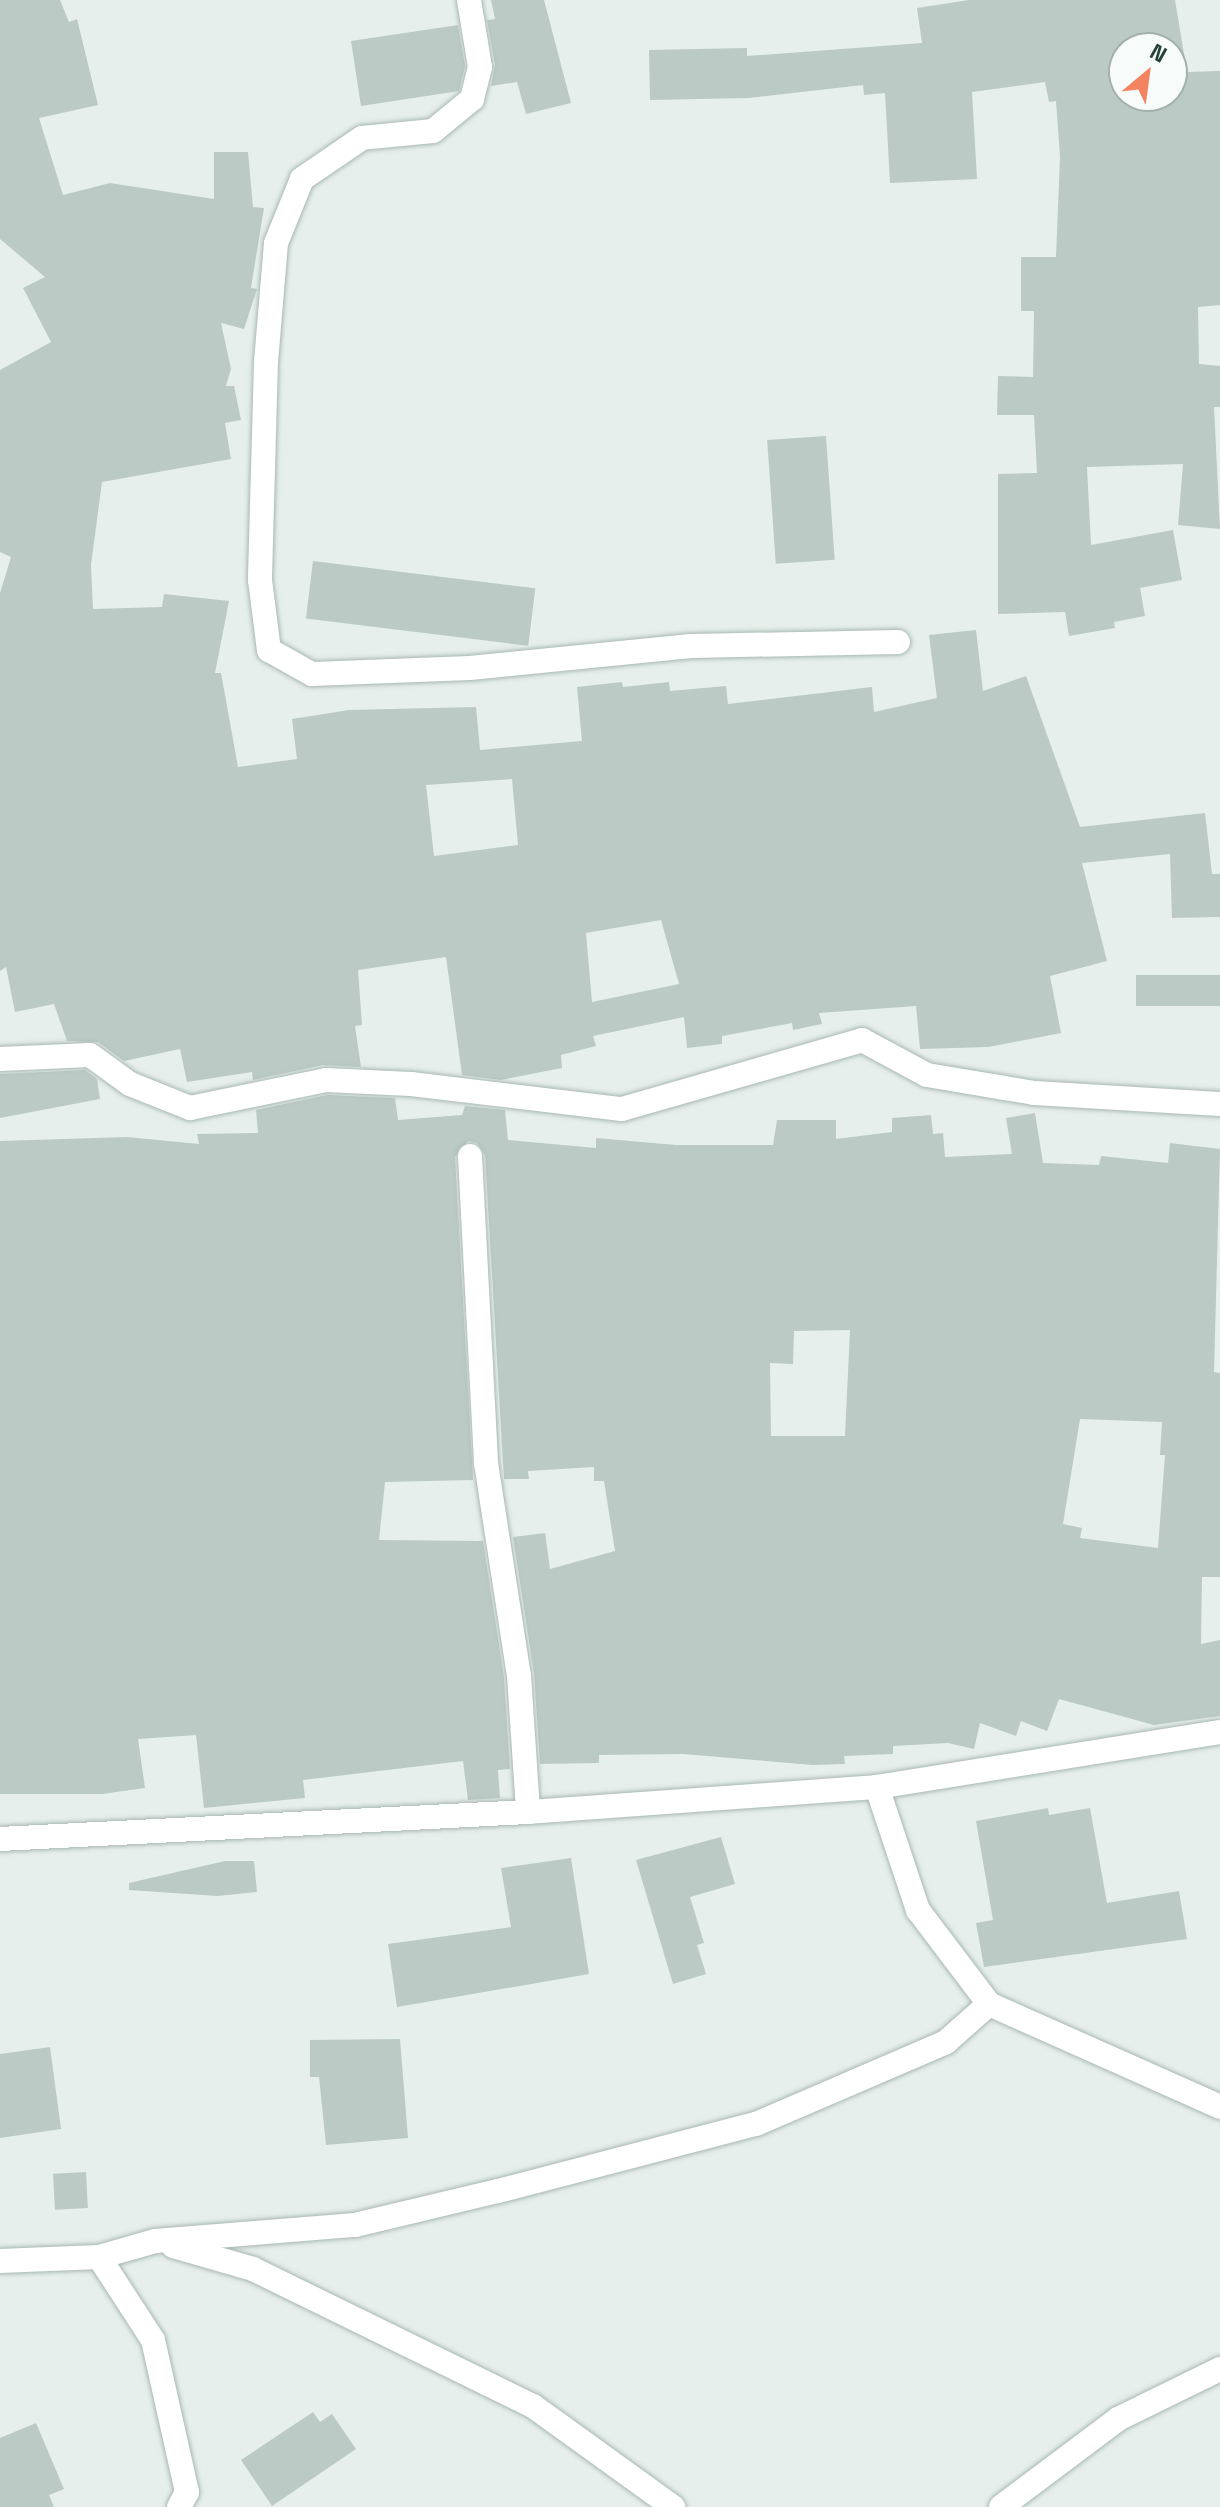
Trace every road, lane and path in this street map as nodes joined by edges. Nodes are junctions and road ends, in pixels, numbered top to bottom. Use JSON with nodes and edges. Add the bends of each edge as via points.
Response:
{"nodes":[{"id":1,"x":469,"y":0,"type":"edge"},
{"id":2,"x":898,"y":642,"type":"dead end"},
{"id":3,"x":0,"y":1059,"type":"edge"},
{"id":4,"x":1220,"y":1104,"type":"edge"},
{"id":5,"x":470,"y":1156,"type":"dead end"},
{"id":6,"x":1220,"y":1732,"type":"edge"},
{"id":7,"x":877,"y":1787,"type":"junction"},
{"id":8,"x":528,"y":1812,"type":"junction"},
{"id":9,"x":0,"y":1839,"type":"edge"},
{"id":10,"x":989,"y":2004,"type":"junction"},
{"id":11,"x":1220,"y":2107,"type":"edge"},
{"id":12,"x":155,"y":2241,"type":"junction"},
{"id":13,"x":99,"y":2257,"type":"junction"},
{"id":14,"x":0,"y":2261,"type":"edge"},
{"id":15,"x":1220,"y":2369,"type":"edge"},
{"id":16,"x":179,"y":2507,"type":"edge"},
{"id":17,"x":673,"y":2507,"type":"edge"},
{"id":18,"x":1001,"y":2507,"type":"edge"}],
"edges":[{"from":1,"to":2,"type":"street","via":[[480,67],[472,99],[433,131],[362,138],[302,179],[276,243],[266,362],[260,580],[269,650],[312,674],[470,668],[691,646]]},
{"from":3,"to":4,"type":"street","via":[[90,1055],[130,1084],[190,1108],[326,1080],[411,1084],[622,1109],[862,1040],[927,1075],[1034,1093]]},
{"from":5,"to":8,"type":"street","via":[[486,1463],[496,1555],[519,1675]]},
{"from":6,"to":7,"type":"street"},
{"from":7,"to":8,"type":"street"},
{"from":7,"to":10,"type":"street","via":[[918,1910]]},
{"from":8,"to":9,"type":"street"},
{"from":10,"to":11,"type":"street"},
{"from":10,"to":12,"type":"street","via":[[946,2042],[756,2124],[355,2225]]},
{"from":12,"to":13,"type":"street"},
{"from":12,"to":17,"type":"street","via":[[253,2269],[533,2406]]},
{"from":13,"to":14,"type":"street"},
{"from":13,"to":16,"type":"street","via":[[153,2340],[187,2492]]},
{"from":15,"to":18,"type":"street","via":[[1118,2419]]}]}
